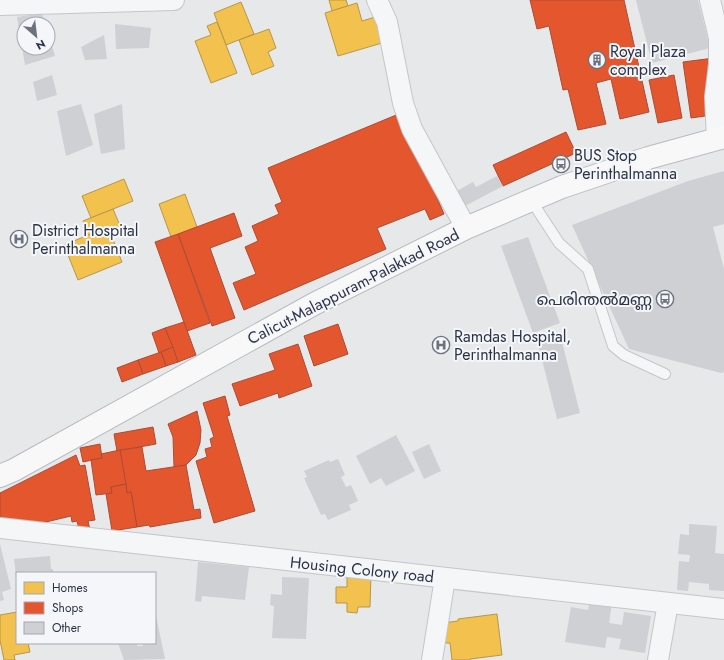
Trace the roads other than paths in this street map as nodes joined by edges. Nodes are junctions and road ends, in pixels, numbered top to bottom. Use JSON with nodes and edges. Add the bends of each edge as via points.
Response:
{"nodes":[{"id":1,"x":174,"y":0,"type":"edge"},
{"id":2,"x":377,"y":0,"type":"edge"},
{"id":3,"x":710,"y":0,"type":"edge"},
{"id":4,"x":0,"y":4,"type":"edge"},
{"id":5,"x":720,"y":138,"type":"edge"},
{"id":6,"x":531,"y":200,"type":"junction"},
{"id":7,"x":466,"y":228,"type":"junction"},
{"id":8,"x":665,"y":374,"type":"dead end"},
{"id":9,"x":0,"y":476,"type":"edge"},
{"id":10,"x":0,"y":528,"type":"edge"},
{"id":11,"x":445,"y":578,"type":"junction"},
{"id":12,"x":668,"y":603,"type":"junction"},
{"id":13,"x":724,"y":609,"type":"edge"},
{"id":14,"x":432,"y":660,"type":"edge"},
{"id":15,"x":658,"y":660,"type":"edge"}],
"edges":[{"from":1,"to":4,"type":"street"},
{"from":2,"to":7,"type":"street","via":[[386,22],[403,102],[412,129]]},
{"from":3,"to":5,"type":"street","via":[[719,38],[715,97]]},
{"from":5,"to":6,"type":"highway","name":"Calicut-Malappuram-Palakkad Road","via":[[648,158]]},
{"from":6,"to":7,"type":"highway","name":"Calicut-Malappuram-Palakkad Road"},
{"from":6,"to":8,"type":"lane","via":[[559,243],[588,269],[613,346],[624,355]]},
{"from":7,"to":9,"type":"highway","name":"Calicut-Malappuram-Palakkad Road","via":[[314,304],[21,467]]},
{"from":10,"to":11,"type":"street","name":"Housing Colony road"},
{"from":11,"to":12,"type":"street","name":"Housing Colony road"},
{"from":11,"to":14,"type":"street"},
{"from":12,"to":13,"type":"street","name":"Housing Colony road"},
{"from":12,"to":15,"type":"street"}]}
